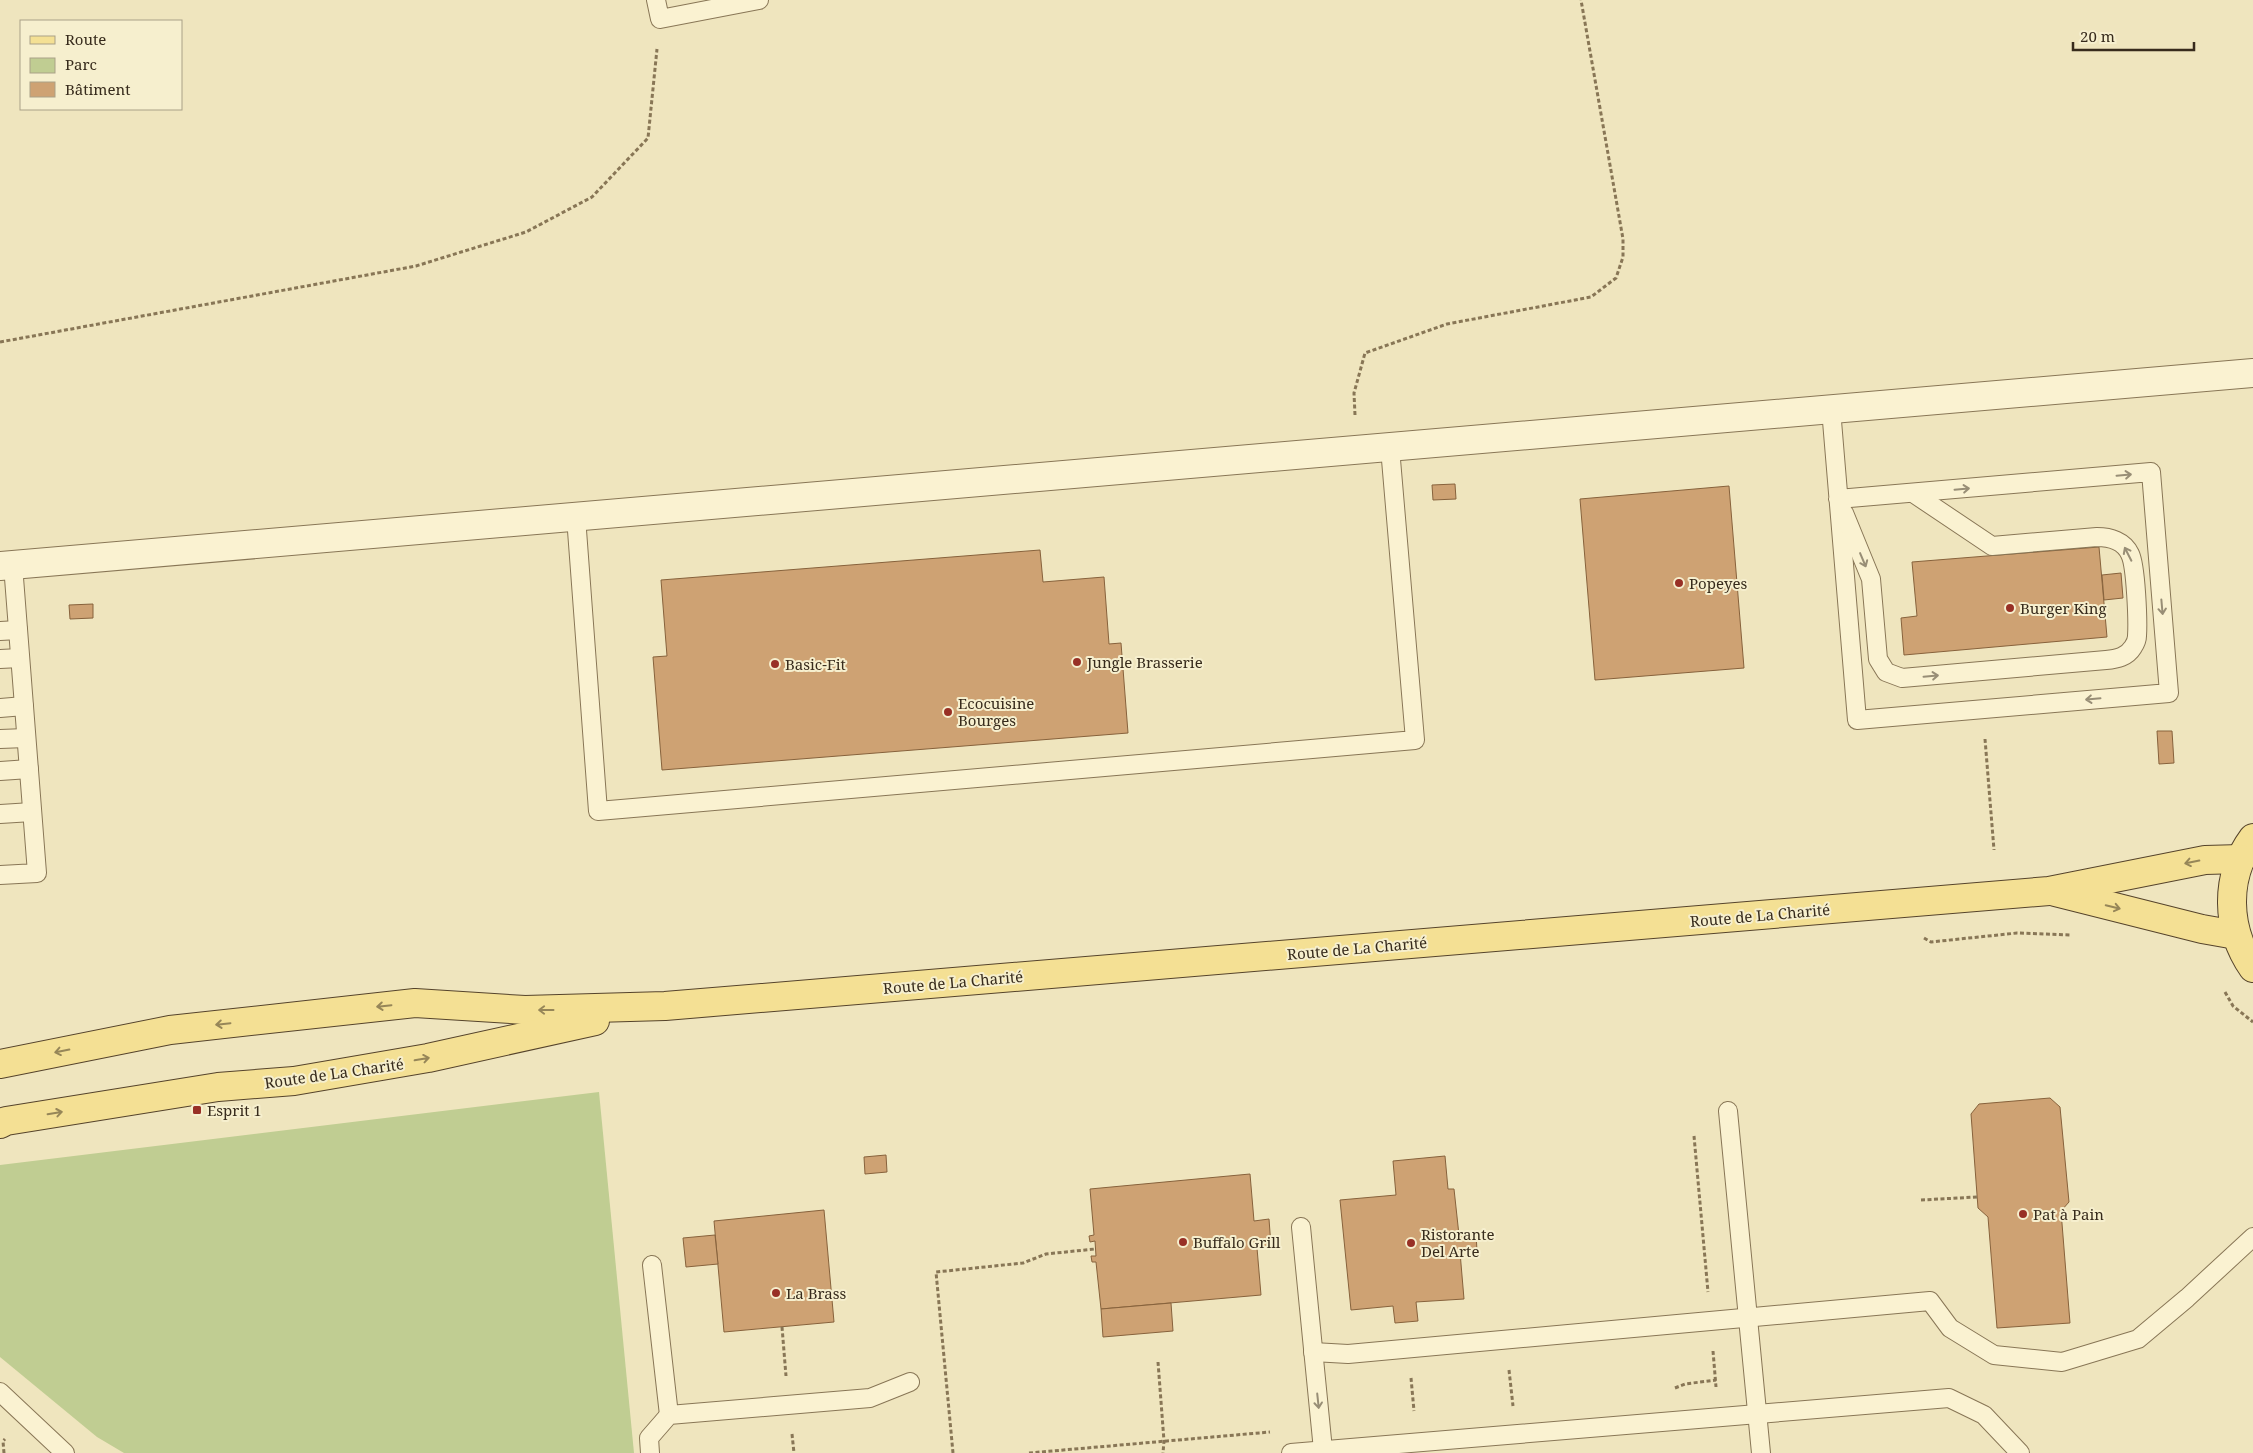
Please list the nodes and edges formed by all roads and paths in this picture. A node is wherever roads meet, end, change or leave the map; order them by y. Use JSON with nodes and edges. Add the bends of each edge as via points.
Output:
{"nodes":[{"id":1,"x":656,"y":0,"type":"edge"},
{"id":2,"x":759,"y":0,"type":"edge"},
{"id":3,"x":1581,"y":0,"type":"edge"},
{"id":4,"x":660,"y":19,"type":"junction"},
{"id":5,"x":0,"y":342,"type":"edge"},
{"id":6,"x":2253,"y":373,"type":"edge"},
{"id":7,"x":1354,"y":393,"type":"dead end"},
{"id":8,"x":1832,"y":409,"type":"junction"},
{"id":9,"x":1390,"y":448,"type":"junction"},
{"id":10,"x":1913,"y":493,"type":"junction"},
{"id":11,"x":1838,"y":499,"type":"junction"},
{"id":12,"x":576,"y":517,"type":"junction"},
{"id":13,"x":7,"y":566,"type":"edge"},
{"id":14,"x":18,"y":630,"type":"junction"},
{"id":15,"x":0,"y":631,"type":"edge"},
{"id":16,"x":20,"y":658,"type":"junction"},
{"id":17,"x":0,"y":659,"type":"edge"},
{"id":18,"x":24,"y":706,"type":"junction"},
{"id":19,"x":0,"y":708,"type":"edge"},
{"id":20,"x":1983,"y":709,"type":"junction"},
{"id":21,"x":26,"y":738,"type":"junction"},
{"id":22,"x":0,"y":740,"type":"edge"},
{"id":23,"x":29,"y":769,"type":"junction"},
{"id":24,"x":0,"y":771,"type":"edge"},
{"id":25,"x":32,"y":812,"type":"junction"},
{"id":26,"x":0,"y":814,"type":"edge"},
{"id":27,"x":2247,"y":848,"type":"edge"},
{"id":28,"x":1994,"y":850,"type":"dead end"},
{"id":29,"x":0,"y":875,"type":"edge"},
{"id":30,"x":2049,"y":891,"type":"junction"},
{"id":31,"x":2077,"y":935,"type":"dead end"},
{"id":32,"x":2236,"y":935,"type":"junction"},
{"id":33,"x":1923,"y":937,"type":"dead end"},
{"id":34,"x":2253,"y":968,"type":"edge"},
{"id":35,"x":2224,"y":990,"type":"dead end"},
{"id":36,"x":665,"y":1006,"type":"junction"},
{"id":37,"x":2253,"y":1022,"type":"edge"},
{"id":38,"x":0,"y":1064,"type":"edge"},
{"id":39,"x":1728,"y":1111,"type":"dead end"},
{"id":40,"x":0,"y":1124,"type":"edge"},
{"id":41,"x":1977,"y":1197,"type":"dead end"},
{"id":42,"x":1921,"y":1200,"type":"dead end"},
{"id":43,"x":1301,"y":1227,"type":"dead end"},
{"id":44,"x":2253,"y":1237,"type":"edge"},
{"id":45,"x":1095,"y":1249,"type":"dead end"},
{"id":46,"x":652,"y":1265,"type":"dead end"},
{"id":47,"x":1748,"y":1317,"type":"junction"},
{"id":48,"x":1313,"y":1352,"type":"junction"},
{"id":49,"x":1158,"y":1362,"type":"dead end"},
{"id":50,"x":910,"y":1382,"type":"dead end"},
{"id":51,"x":0,"y":1392,"type":"edge"},
{"id":52,"x":669,"y":1415,"type":"junction"},
{"id":53,"x":1757,"y":1415,"type":"junction"},
{"id":54,"x":1323,"y":1450,"type":"junction"},
{"id":55,"x":1365,"y":1450,"type":"edge"},
{"id":56,"x":65,"y":1453,"type":"edge"},
{"id":57,"x":650,"y":1453,"type":"edge"},
{"id":58,"x":953,"y":1453,"type":"edge"},
{"id":59,"x":1163,"y":1453,"type":"edge"},
{"id":60,"x":1291,"y":1453,"type":"edge"},
{"id":61,"x":1761,"y":1453,"type":"edge"},
{"id":62,"x":2020,"y":1453,"type":"edge"}],
"edges":[{"from":1,"to":4,"type":"lane"},
{"from":2,"to":4,"type":"lane"},
{"from":3,"to":7,"type":"path","via":[[1623,239],[1623,257],[1616,278],[1591,297],[1447,324],[1364,353]]},
{"from":4,"to":5,"type":"path","via":[[648,138],[592,197],[526,232],[416,266]]},
{"from":6,"to":8,"type":"street"},
{"from":8,"to":9,"type":"street"},
{"from":8,"to":11,"type":"lane"},
{"from":9,"to":12,"type":"street"},
{"from":9,"to":12,"type":"lane","via":[[1415,740],[598,811]]},
{"from":10,"to":11,"type":"lane"},
{"from":11,"to":10,"type":"lane","one_way":true,"via":[[1872,579],[1878,659],[1886,672],[1902,678],[2118,659],[2128,653],[2137,637],[2133,567],[2130,553],[2121,543],[2110,537],[2097,537],[1992,546]]},
{"from":10,"to":20,"type":"lane","one_way":true,"via":[[2152,472],[2169,693]]},
{"from":11,"to":20,"type":"lane","via":[[1856,720]]},
{"from":12,"to":13,"type":"street"},
{"from":13,"to":14,"type":"lane"},
{"from":14,"to":15,"type":"lane"},
{"from":14,"to":16,"type":"lane"},
{"from":16,"to":17,"type":"lane"},
{"from":16,"to":18,"type":"lane"},
{"from":18,"to":19,"type":"lane"},
{"from":18,"to":21,"type":"lane"},
{"from":20,"to":28,"type":"path"},
{"from":21,"to":22,"type":"lane"},
{"from":21,"to":23,"type":"lane"},
{"from":23,"to":24,"type":"lane"},
{"from":23,"to":25,"type":"lane"},
{"from":25,"to":26,"type":"lane"},
{"from":25,"to":29,"type":"lane","via":[[37,872]]},
{"from":27,"to":30,"type":"main road","name":"Route de La Charité","one_way":true,"via":[[2205,860]]},
{"from":27,"to":32,"type":"main road","via":[[2234,877],[2232,916]]},
{"from":30,"to":32,"type":"main road","name":"Route de La Charité","one_way":true},
{"from":30,"to":36,"type":"main road","name":"Route de La Charité"},
{"from":31,"to":33,"type":"path","via":[[2017,933],[1931,942]]},
{"from":32,"to":34,"type":"main road"},
{"from":35,"to":37,"type":"path","via":[[2233,1006]]},
{"from":36,"to":38,"type":"main road","name":"Route de La Charité","one_way":true,"via":[[525,1010],[414,1003],[170,1030]]},
{"from":40,"to":36,"type":"main road","name":"Route de La Charité","one_way":true,"via":[[218,1087],[294,1081],[419,1060]]},
{"from":39,"to":47,"type":"lane"},
{"from":41,"to":42,"type":"path"},
{"from":43,"to":48,"type":"lane"},
{"from":44,"to":47,"type":"lane","via":[[2138,1339],[2062,1362],[1994,1355],[1950,1328],[1930,1301]]},
{"from":45,"to":58,"type":"path","via":[[1046,1254],[1022,1263],[936,1272]]},
{"from":46,"to":52,"type":"lane"},
{"from":47,"to":48,"type":"lane","via":[[1348,1354]]},
{"from":47,"to":53,"type":"lane"},
{"from":48,"to":54,"type":"lane","one_way":true},
{"from":49,"to":59,"type":"path"},
{"from":50,"to":52,"type":"lane","via":[[870,1398]]},
{"from":51,"to":56,"type":"lane"},
{"from":52,"to":57,"type":"lane","via":[[648,1438]]},
{"from":53,"to":55,"type":"lane"},
{"from":53,"to":61,"type":"lane"},
{"from":53,"to":62,"type":"lane","via":[[1949,1398],[1984,1414]]},
{"from":54,"to":55,"type":"lane"},
{"from":54,"to":60,"type":"lane"}]}
